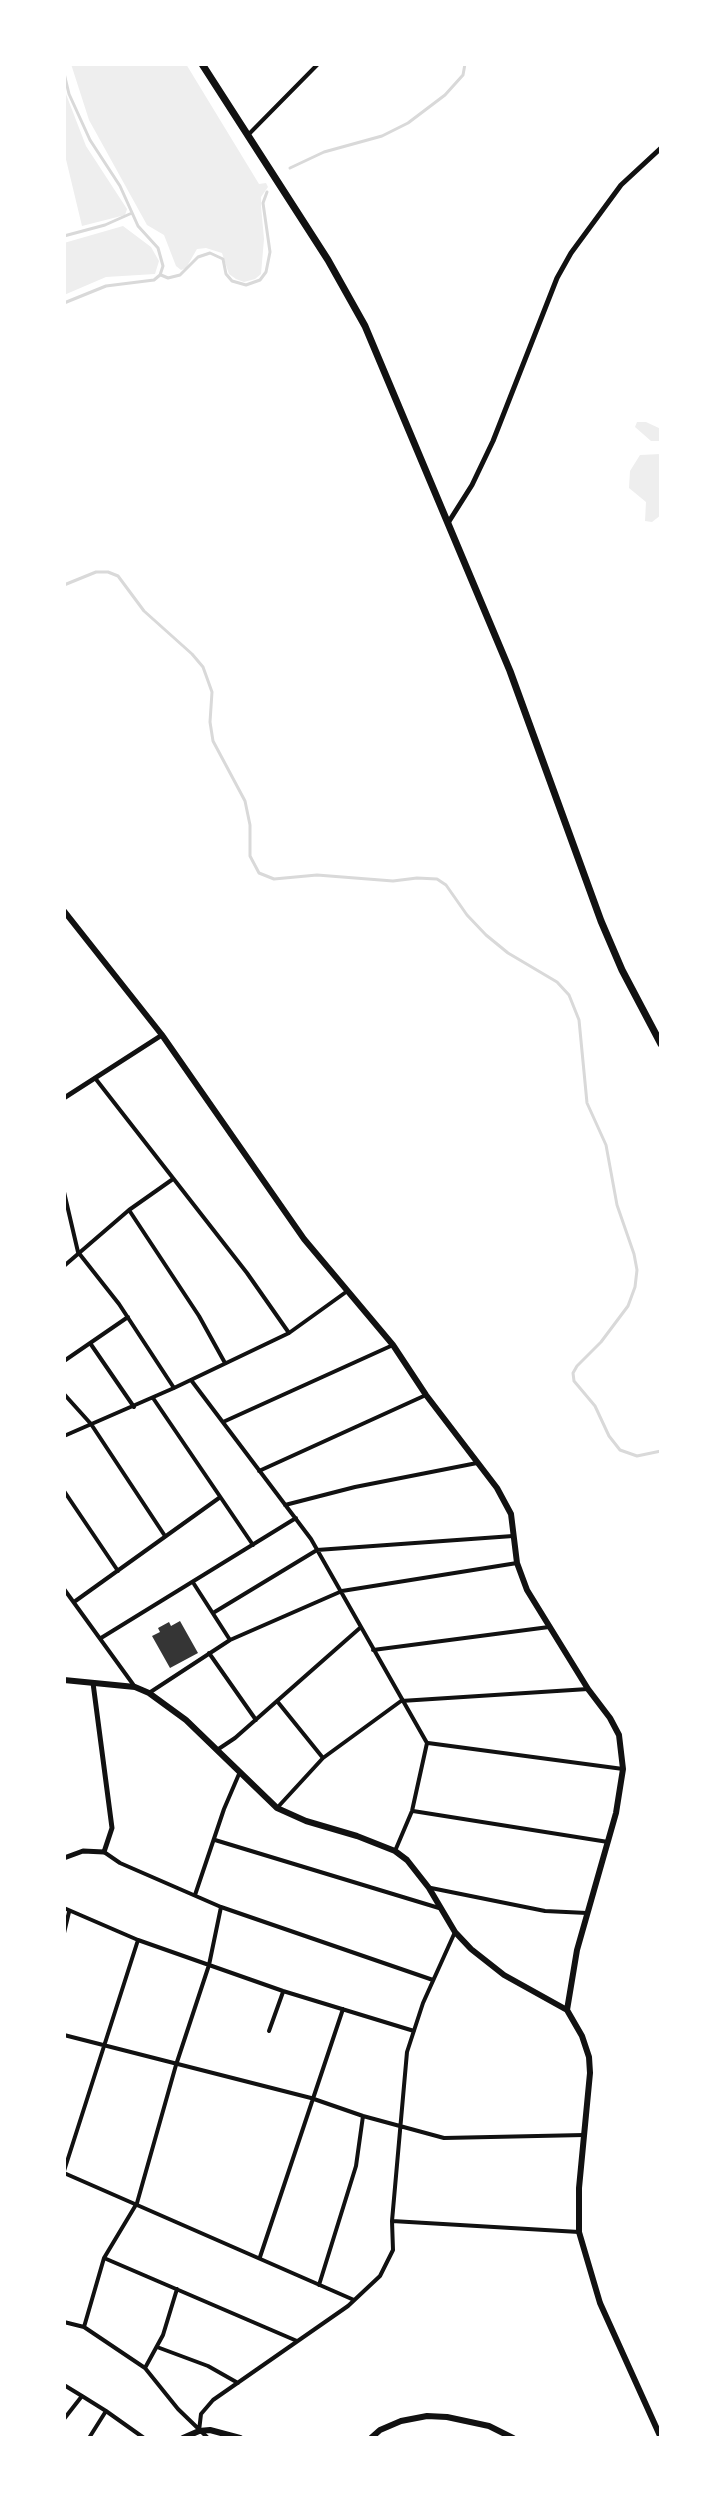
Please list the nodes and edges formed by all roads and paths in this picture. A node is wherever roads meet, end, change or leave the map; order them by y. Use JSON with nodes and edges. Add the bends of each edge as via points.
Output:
{"nodes":[{"id":1,"x":202,"y":64,"type":"edge"},
{"id":2,"x":318,"y":64,"type":"edge"},
{"id":3,"x":248,"y":135,"type":"junction"},
{"id":4,"x":661,"y":148,"type":"edge"},
{"id":5,"x":448,"y":523,"type":"junction"},
{"id":6,"x":64,"y":911,"type":"edge"},
{"id":7,"x":162,"y":1035,"type":"junction"},
{"id":8,"x":661,"y":1044,"type":"edge"},
{"id":9,"x":95,"y":1078,"type":"junction"},
{"id":10,"x":64,"y":1098,"type":"edge"},
{"id":11,"x":174,"y":1179,"type":"junction"},
{"id":12,"x":64,"y":1192,"type":"edge"},
{"id":13,"x":129,"y":1210,"type":"junction"},
{"id":14,"x":78,"y":1252,"type":"junction"},
{"id":15,"x":64,"y":1266,"type":"edge"},
{"id":16,"x":346,"y":1292,"type":"junction"},
{"id":17,"x":128,"y":1317,"type":"junction"},
{"id":18,"x":289,"y":1333,"type":"junction"},
{"id":19,"x":90,"y":1343,"type":"junction"},
{"id":20,"x":393,"y":1345,"type":"junction"},
{"id":21,"x":64,"y":1361,"type":"edge"},
{"id":22,"x":225,"y":1363,"type":"junction"},
{"id":23,"x":191,"y":1380,"type":"junction"},
{"id":24,"x":174,"y":1388,"type":"junction"},
{"id":25,"x":64,"y":1394,"type":"edge"},
{"id":26,"x":426,"y":1395,"type":"junction"},
{"id":27,"x":153,"y":1398,"type":"junction"},
{"id":28,"x":134,"y":1407,"type":"junction"},
{"id":29,"x":223,"y":1422,"type":"junction"},
{"id":30,"x":91,"y":1424,"type":"junction"},
{"id":31,"x":64,"y":1436,"type":"edge"},
{"id":32,"x":477,"y":1463,"type":"junction"},
{"id":33,"x":259,"y":1471,"type":"junction"},
{"id":34,"x":64,"y":1491,"type":"edge"},
{"id":35,"x":219,"y":1498,"type":"junction"},
{"id":36,"x":285,"y":1505,"type":"junction"},
{"id":37,"x":296,"y":1518,"type":"junction"},
{"id":38,"x":165,"y":1536,"type":"junction"},
{"id":39,"x":513,"y":1536,"type":"junction"},
{"id":40,"x":253,"y":1545,"type":"junction"},
{"id":41,"x":317,"y":1550,"type":"junction"},
{"id":42,"x":517,"y":1563,"type":"junction"},
{"id":43,"x":118,"y":1571,"type":"junction"},
{"id":44,"x":194,"y":1584,"type":"junction"},
{"id":45,"x":64,"y":1589,"type":"edge"},
{"id":46,"x":342,"y":1591,"type":"junction"},
{"id":47,"x":74,"y":1602,"type":"junction"},
{"id":48,"x":213,"y":1613,"type":"junction"},
{"id":49,"x":361,"y":1627,"type":"junction"},
{"id":50,"x":549,"y":1627,"type":"junction"},
{"id":51,"x":101,"y":1638,"type":"junction"},
{"id":52,"x":230,"y":1640,"type":"junction"},
{"id":53,"x":373,"y":1650,"type":"junction"},
{"id":54,"x":209,"y":1653,"type":"junction"},
{"id":55,"x":64,"y":1680,"type":"edge"},
{"id":56,"x":93,"y":1683,"type":"junction"},
{"id":57,"x":135,"y":1687,"type":"junction"},
{"id":58,"x":588,"y":1689,"type":"junction"},
{"id":59,"x":149,"y":1693,"type":"junction"},
{"id":60,"x":277,"y":1701,"type":"junction"},
{"id":61,"x":401,"y":1701,"type":"junction"},
{"id":62,"x":256,"y":1720,"type":"junction"},
{"id":63,"x":427,"y":1743,"type":"junction"},
{"id":64,"x":216,"y":1750,"type":"junction"},
{"id":65,"x":323,"y":1758,"type":"junction"},
{"id":66,"x":623,"y":1769,"type":"junction"},
{"id":67,"x":239,"y":1774,"type":"junction"},
{"id":68,"x":277,"y":1808,"type":"junction"},
{"id":69,"x":412,"y":1811,"type":"junction"},
{"id":70,"x":215,"y":1840,"type":"junction"},
{"id":71,"x":608,"y":1842,"type":"junction"},
{"id":72,"x":395,"y":1851,"type":"junction"},
{"id":73,"x":104,"y":1852,"type":"junction"},
{"id":74,"x":64,"y":1858,"type":"edge"},
{"id":75,"x":429,"y":1888,"type":"junction"},
{"id":76,"x":195,"y":1895,"type":"junction"},
{"id":77,"x":221,"y":1907,"type":"junction"},
{"id":78,"x":64,"y":1908,"type":"edge"},
{"id":79,"x":441,"y":1908,"type":"junction"},
{"id":80,"x":69,"y":1912,"type":"junction"},
{"id":81,"x":587,"y":1913,"type":"junction"},
{"id":82,"x":455,"y":1932,"type":"junction"},
{"id":83,"x":64,"y":1933,"type":"edge"},
{"id":84,"x":138,"y":1940,"type":"junction"},
{"id":85,"x":209,"y":1965,"type":"junction"},
{"id":86,"x":433,"y":1980,"type":"junction"},
{"id":87,"x":283,"y":1991,"type":"junction"},
{"id":88,"x":343,"y":2009,"type":"junction"},
{"id":89,"x":567,"y":2010,"type":"junction"},
{"id":90,"x":269,"y":2031,"type":"dead end"},
{"id":91,"x":414,"y":2031,"type":"junction"},
{"id":92,"x":64,"y":2035,"type":"edge"},
{"id":93,"x":105,"y":2046,"type":"junction"},
{"id":94,"x":176,"y":2065,"type":"junction"},
{"id":95,"x":311,"y":2098,"type":"junction"},
{"id":96,"x":363,"y":2116,"type":"junction"},
{"id":97,"x":400,"y":2126,"type":"junction"},
{"id":98,"x":584,"y":2135,"type":"junction"},
{"id":99,"x":64,"y":2172,"type":"edge"},
{"id":100,"x":137,"y":2203,"type":"junction"},
{"id":101,"x":392,"y":2221,"type":"junction"},
{"id":102,"x":579,"y":2232,"type":"junction"},
{"id":103,"x":104,"y":2258,"type":"junction"},
{"id":104,"x":259,"y":2258,"type":"junction"},
{"id":105,"x":319,"y":2285,"type":"junction"},
{"id":106,"x":177,"y":2289,"type":"junction"},
{"id":107,"x":354,"y":2300,"type":"junction"},
{"id":108,"x":64,"y":2322,"type":"edge"},
{"id":109,"x":84,"y":2327,"type":"junction"},
{"id":110,"x":298,"y":2341,"type":"junction"},
{"id":111,"x":157,"y":2347,"type":"junction"},
{"id":112,"x":145,"y":2368,"type":"junction"},
{"id":113,"x":238,"y":2383,"type":"junction"},
{"id":114,"x":64,"y":2385,"type":"edge"},
{"id":115,"x":82,"y":2396,"type":"junction"},
{"id":116,"x":106,"y":2411,"type":"junction"},
{"id":117,"x":64,"y":2419,"type":"edge"},
{"id":118,"x":199,"y":2431,"type":"junction"},
{"id":119,"x":89,"y":2438,"type":"edge"},
{"id":120,"x":144,"y":2438,"type":"edge"},
{"id":121,"x":183,"y":2438,"type":"edge"},
{"id":122,"x":208,"y":2438,"type":"edge"},
{"id":123,"x":240,"y":2438,"type":"edge"},
{"id":124,"x":373,"y":2438,"type":"edge"},
{"id":125,"x":513,"y":2438,"type":"edge"},
{"id":126,"x":661,"y":2438,"type":"edge"}],
"edges":[{"from":1,"to":3,"type":"main road"},
{"from":2,"to":3,"type":"street"},
{"from":3,"to":5,"type":"main road","via":[[350,295]]},
{"from":4,"to":5,"type":"street","via":[[621,185],[571,253],[493,441]]},
{"from":5,"to":8,"type":"main road","via":[[510,671],[601,921]]},
{"from":6,"to":7,"type":"main road"},
{"from":7,"to":9,"type":"street"},
{"from":7,"to":16,"type":"main road","via":[[264,1185]]},
{"from":9,"to":10,"type":"street"},
{"from":9,"to":11,"type":"street"},
{"from":11,"to":13,"type":"street"},
{"from":11,"to":18,"type":"street"},
{"from":12,"to":14,"type":"street"},
{"from":13,"to":14,"type":"street"},
{"from":13,"to":22,"type":"street"},
{"from":14,"to":15,"type":"street"},
{"from":14,"to":17,"type":"street"},
{"from":16,"to":18,"type":"street"},
{"from":16,"to":20,"type":"main road"},
{"from":17,"to":19,"type":"street"},
{"from":17,"to":24,"type":"street"},
{"from":18,"to":22,"type":"street"},
{"from":19,"to":21,"type":"street"},
{"from":19,"to":28,"type":"street"},
{"from":20,"to":26,"type":"main road"},
{"from":20,"to":29,"type":"street"},
{"from":22,"to":23,"type":"street"},
{"from":23,"to":24,"type":"street"},
{"from":23,"to":29,"type":"street"},
{"from":24,"to":27,"type":"street"},
{"from":25,"to":30,"type":"street"},
{"from":26,"to":32,"type":"main road"},
{"from":26,"to":33,"type":"street"},
{"from":27,"to":28,"type":"street"},
{"from":27,"to":35,"type":"street"},
{"from":28,"to":30,"type":"street"},
{"from":29,"to":33,"type":"street"},
{"from":30,"to":31,"type":"street"},
{"from":30,"to":38,"type":"street"},
{"from":32,"to":36,"type":"street"},
{"from":32,"to":39,"type":"main road","via":[[511,1514]]},
{"from":33,"to":36,"type":"street"},
{"from":34,"to":43,"type":"street"},
{"from":35,"to":38,"type":"street"},
{"from":35,"to":40,"type":"street"},
{"from":36,"to":37,"type":"street"},
{"from":37,"to":40,"type":"street"},
{"from":37,"to":41,"type":"street"},
{"from":38,"to":43,"type":"street"},
{"from":39,"to":41,"type":"street"},
{"from":39,"to":42,"type":"main road"},
{"from":40,"to":44,"type":"street"},
{"from":41,"to":46,"type":"street"},
{"from":41,"to":48,"type":"street"},
{"from":42,"to":46,"type":"street"},
{"from":42,"to":50,"type":"main road"},
{"from":43,"to":47,"type":"street"},
{"from":44,"to":48,"type":"street"},
{"from":44,"to":51,"type":"street"},
{"from":45,"to":47,"type":"street"},
{"from":46,"to":49,"type":"street"},
{"from":46,"to":52,"type":"street"},
{"from":47,"to":51,"type":"street"},
{"from":48,"to":52,"type":"street"},
{"from":49,"to":53,"type":"street"},
{"from":49,"to":60,"type":"street"},
{"from":50,"to":53,"type":"street"},
{"from":50,"to":58,"type":"main road"},
{"from":51,"to":57,"type":"street"},
{"from":52,"to":54,"type":"street"},
{"from":53,"to":61,"type":"street"},
{"from":54,"to":59,"type":"street"},
{"from":54,"to":62,"type":"street"},
{"from":55,"to":56,"type":"main road"},
{"from":56,"to":57,"type":"main road"},
{"from":56,"to":73,"type":"street","via":[[112,1828]]},
{"from":57,"to":59,"type":"main road"},
{"from":58,"to":61,"type":"street"},
{"from":58,"to":66,"type":"main road","via":[[619,1735]]},
{"from":59,"to":64,"type":"main road"},
{"from":60,"to":62,"type":"street"},
{"from":60,"to":65,"type":"street"},
{"from":61,"to":63,"type":"street"},
{"from":61,"to":65,"type":"street"},
{"from":62,"to":64,"type":"street"},
{"from":63,"to":66,"type":"street"},
{"from":63,"to":69,"type":"street"},
{"from":64,"to":67,"type":"main road"},
{"from":65,"to":68,"type":"street"},
{"from":66,"to":71,"type":"main road"},
{"from":67,"to":68,"type":"main road"},
{"from":67,"to":70,"type":"street"},
{"from":68,"to":72,"type":"main road"},
{"from":69,"to":71,"type":"street"},
{"from":69,"to":72,"type":"street"},
{"from":70,"to":76,"type":"street"},
{"from":70,"to":79,"type":"street"},
{"from":71,"to":81,"type":"main road"},
{"from":72,"to":75,"type":"main road"},
{"from":73,"to":74,"type":"street","via":[[83,1851]]},
{"from":73,"to":76,"type":"street"},
{"from":75,"to":79,"type":"main road"},
{"from":75,"to":81,"type":"street","via":[[545,1911]]},
{"from":76,"to":77,"type":"street"},
{"from":77,"to":85,"type":"street"},
{"from":77,"to":86,"type":"street"},
{"from":78,"to":80,"type":"street"},
{"from":79,"to":82,"type":"main road"},
{"from":80,"to":83,"type":"street"},
{"from":80,"to":84,"type":"street"},
{"from":81,"to":89,"type":"main road"},
{"from":82,"to":86,"type":"street"},
{"from":82,"to":89,"type":"main road","via":[[486,1962]]},
{"from":84,"to":85,"type":"street"},
{"from":84,"to":93,"type":"street"},
{"from":85,"to":87,"type":"street"},
{"from":85,"to":94,"type":"street"},
{"from":86,"to":91,"type":"street"},
{"from":87,"to":88,"type":"street"},
{"from":87,"to":90,"type":"street"},
{"from":88,"to":91,"type":"street"},
{"from":88,"to":95,"type":"street"},
{"from":89,"to":98,"type":"main road","via":[[589,2057]]},
{"from":91,"to":97,"type":"street"},
{"from":92,"to":93,"type":"street"},
{"from":93,"to":94,"type":"street"},
{"from":93,"to":99,"type":"street"},
{"from":94,"to":95,"type":"street"},
{"from":94,"to":100,"type":"street"},
{"from":95,"to":96,"type":"street"},
{"from":95,"to":104,"type":"street"},
{"from":96,"to":97,"type":"street"},
{"from":96,"to":105,"type":"street","via":[[356,2166]]},
{"from":97,"to":98,"type":"street","via":[[444,2138]]},
{"from":97,"to":101,"type":"street"},
{"from":98,"to":102,"type":"main road"},
{"from":99,"to":100,"type":"street"},
{"from":100,"to":103,"type":"street"},
{"from":100,"to":104,"type":"street"},
{"from":101,"to":102,"type":"street"},
{"from":101,"to":107,"type":"street","via":[[393,2250],[380,2276]]},
{"from":102,"to":126,"type":"main road","via":[[600,2303]]},
{"from":103,"to":106,"type":"street"},
{"from":103,"to":109,"type":"street"},
{"from":104,"to":105,"type":"street"},
{"from":105,"to":107,"type":"street"},
{"from":106,"to":110,"type":"street"},
{"from":106,"to":111,"type":"street"},
{"from":107,"to":110,"type":"street"},
{"from":108,"to":109,"type":"street"},
{"from":109,"to":112,"type":"street"},
{"from":110,"to":113,"type":"street"},
{"from":111,"to":112,"type":"street"},
{"from":111,"to":113,"type":"street"},
{"from":112,"to":118,"type":"street"},
{"from":113,"to":118,"type":"street","via":[[201,2414]]},
{"from":114,"to":115,"type":"street"},
{"from":115,"to":116,"type":"street"},
{"from":115,"to":117,"type":"street"},
{"from":116,"to":119,"type":"street"},
{"from":116,"to":120,"type":"street"},
{"from":118,"to":121,"type":"main road"},
{"from":118,"to":122,"type":"street"},
{"from":118,"to":123,"type":"main road"},
{"from":124,"to":125,"type":"main road","via":[[412,2417],[447,2417],[489,2426]]}]}
